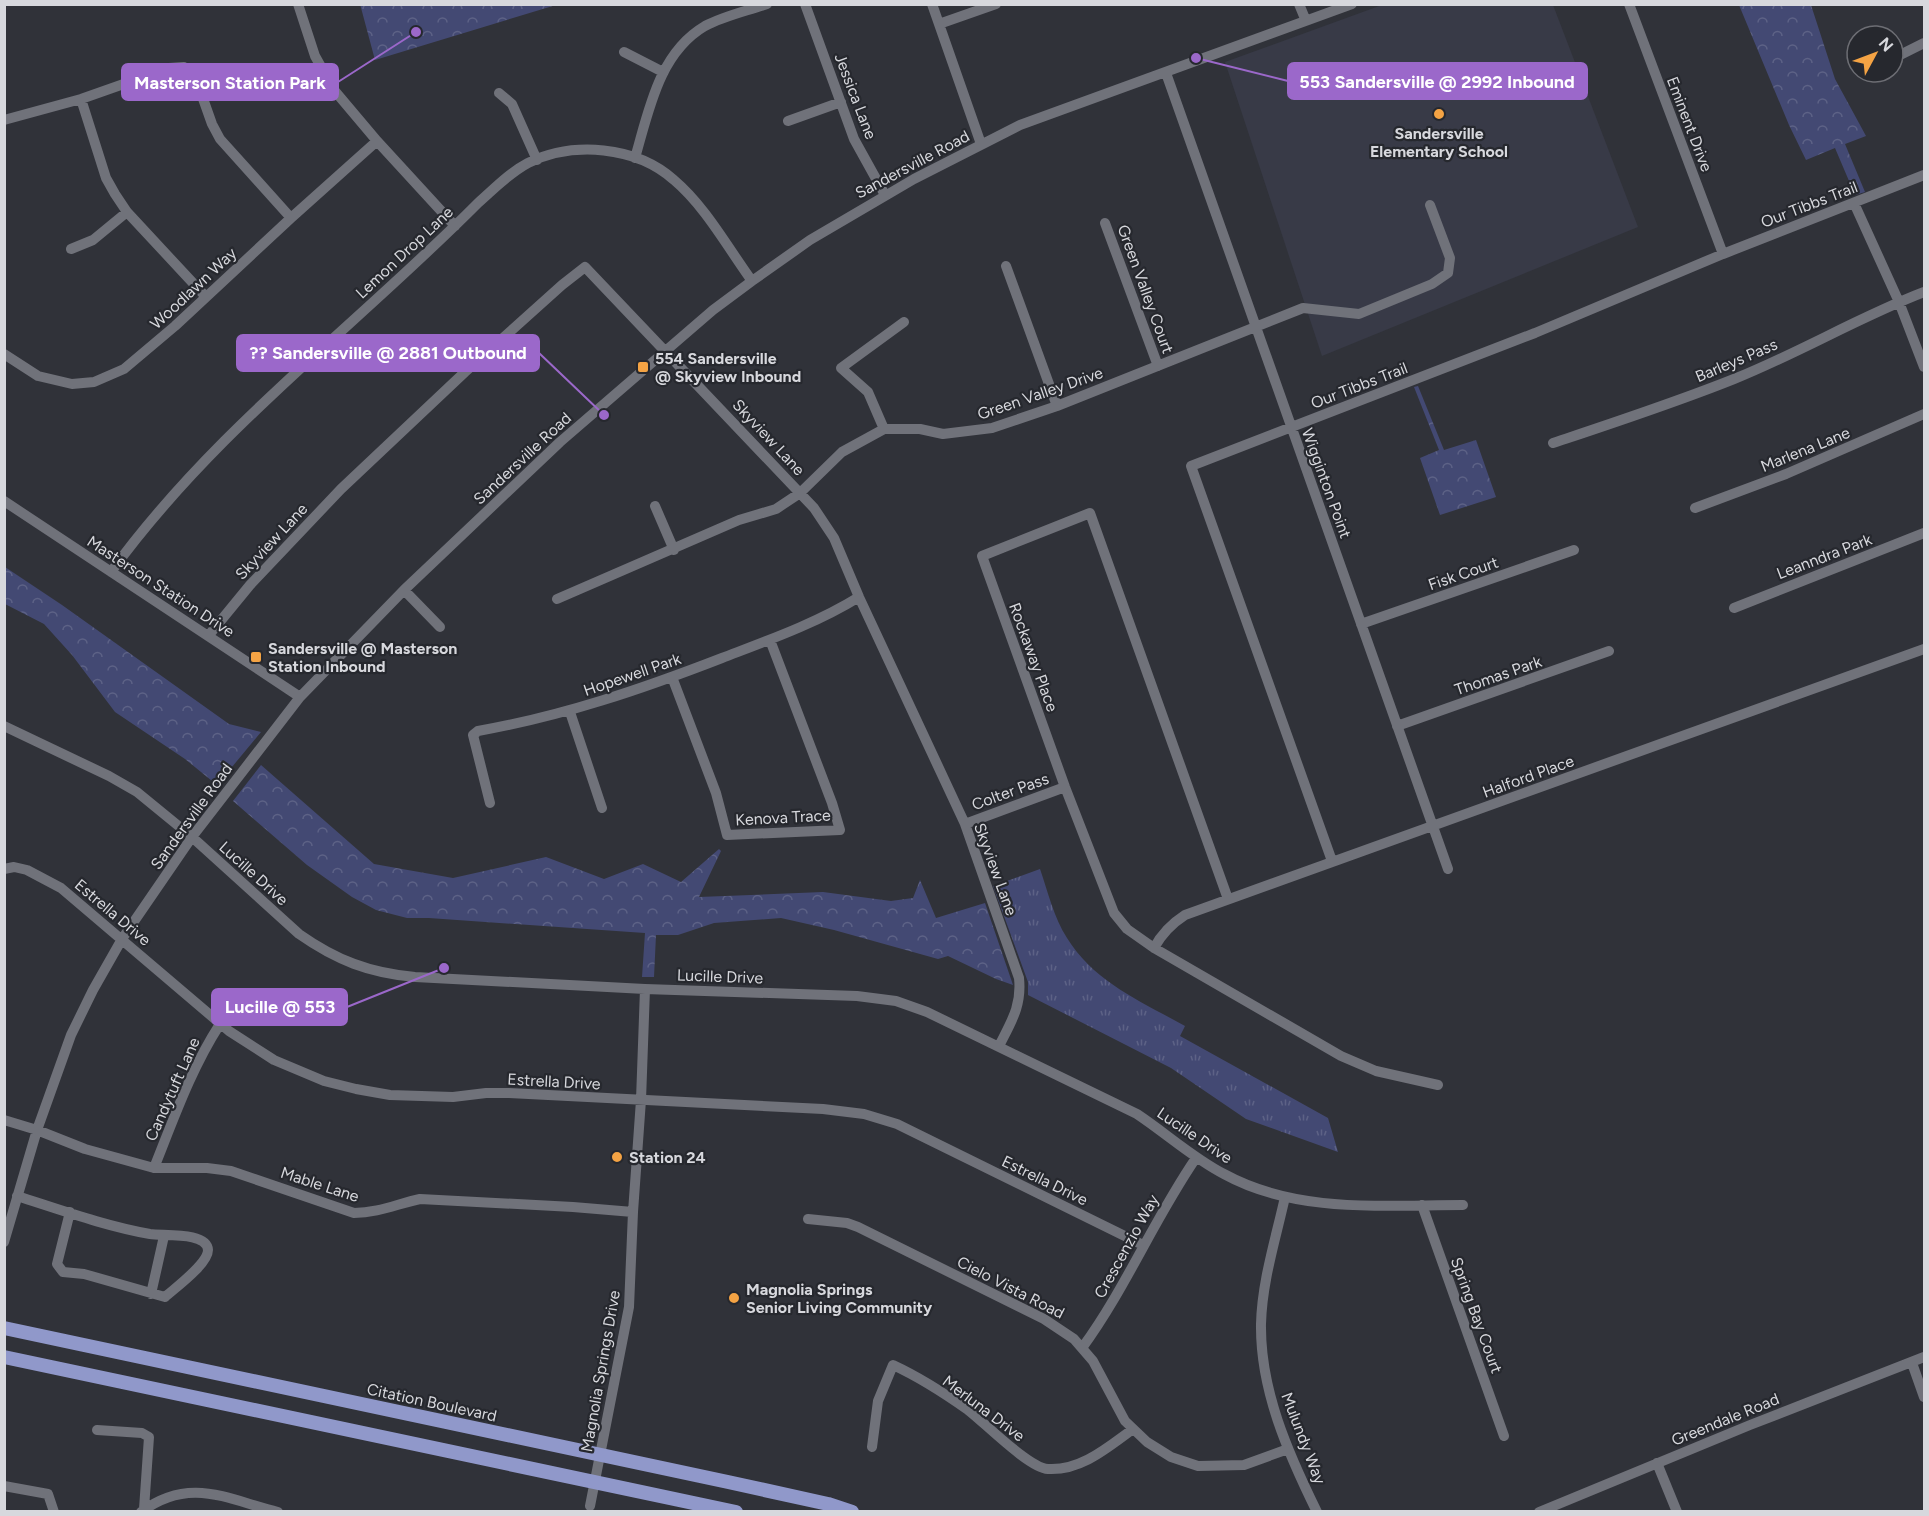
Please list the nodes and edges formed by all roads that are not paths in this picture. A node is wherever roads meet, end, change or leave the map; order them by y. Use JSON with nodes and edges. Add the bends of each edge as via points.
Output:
{"nodes":[{"id":1,"x":298,"y":4,"type":"edge"},
{"id":2,"x":767,"y":4,"type":"edge"},
{"id":3,"x":806,"y":4,"type":"edge"},
{"id":4,"x":932,"y":4,"type":"edge"},
{"id":5,"x":996,"y":4,"type":"edge"},
{"id":6,"x":1299,"y":4,"type":"edge"},
{"id":7,"x":1352,"y":4,"type":"edge"},
{"id":8,"x":1629,"y":4,"type":"edge"},
{"id":9,"x":1306,"y":21,"type":"junction"},
{"id":10,"x":939,"y":24,"type":"junction"},
{"id":11,"x":1924,"y":43,"type":"edge"},
{"id":12,"x":624,"y":52,"type":"dead end"},
{"id":13,"x":1905,"y":52,"type":"edge"},
{"id":14,"x":663,"y":72,"type":"junction"},
{"id":15,"x":1166,"y":73,"type":"junction"},
{"id":16,"x":499,"y":93,"type":"dead end"},
{"id":17,"x":81,"y":99,"type":"junction"},
{"id":18,"x":841,"y":102,"type":"junction"},
{"id":19,"x":4,"y":120,"type":"edge"},
{"id":20,"x":788,"y":121,"type":"dead end"},
{"id":21,"x":377,"y":141,"type":"junction"},
{"id":22,"x":981,"y":144,"type":"junction"},
{"id":23,"x":635,"y":158,"type":"junction"},
{"id":24,"x":537,"y":160,"type":"junction"},
{"id":25,"x":1924,"y":175,"type":"edge"},
{"id":26,"x":885,"y":195,"type":"junction"},
{"id":27,"x":1854,"y":203,"type":"junction"},
{"id":28,"x":1430,"y":205,"type":"dead end"},
{"id":29,"x":127,"y":212,"type":"junction"},
{"id":30,"x":291,"y":218,"type":"junction"},
{"id":31,"x":1105,"y":223,"type":"dead end"},
{"id":32,"x":455,"y":226,"type":"junction"},
{"id":33,"x":71,"y":249,"type":"dead end"},
{"id":34,"x":1723,"y":254,"type":"junction"},
{"id":35,"x":1006,"y":266,"type":"dead end"},
{"id":36,"x":752,"y":281,"type":"junction"},
{"id":37,"x":1924,"y":292,"type":"edge"},
{"id":38,"x":206,"y":297,"type":"junction"},
{"id":39,"x":1899,"y":302,"type":"junction"},
{"id":40,"x":904,"y":322,"type":"dead end"},
{"id":41,"x":1256,"y":327,"type":"junction"},
{"id":42,"x":666,"y":351,"type":"junction"},
{"id":43,"x":4,"y":354,"type":"edge"},
{"id":44,"x":1158,"y":366,"type":"junction"},
{"id":45,"x":1924,"y":367,"type":"edge"},
{"id":46,"x":1057,"y":406,"type":"junction"},
{"id":47,"x":1924,"y":414,"type":"edge"},
{"id":48,"x":1291,"y":426,"type":"junction"},
{"id":49,"x":884,"y":429,"type":"junction"},
{"id":50,"x":1553,"y":443,"type":"dead end"},
{"id":51,"x":800,"y":493,"type":"junction"},
{"id":52,"x":4,"y":501,"type":"edge"},
{"id":53,"x":655,"y":506,"type":"dead end"},
{"id":54,"x":1695,"y":508,"type":"dead end"},
{"id":55,"x":1924,"y":533,"type":"edge"},
{"id":56,"x":674,"y":550,"type":"junction"},
{"id":57,"x":1574,"y":550,"type":"dead end"},
{"id":58,"x":111,"y":572,"type":"junction"},
{"id":59,"x":404,"y":590,"type":"junction"},
{"id":60,"x":859,"y":597,"type":"junction"},
{"id":61,"x":557,"y":599,"type":"dead end"},
{"id":62,"x":1734,"y":608,"type":"dead end"},
{"id":63,"x":1361,"y":624,"type":"junction"},
{"id":64,"x":440,"y":627,"type":"dead end"},
{"id":65,"x":209,"y":635,"type":"junction"},
{"id":66,"x":770,"y":640,"type":"junction"},
{"id":67,"x":1924,"y":649,"type":"edge"},
{"id":68,"x":1609,"y":651,"type":"dead end"},
{"id":69,"x":672,"y":677,"type":"junction"},
{"id":70,"x":300,"y":697,"type":"junction"},
{"id":71,"x":570,"y":712,"type":"junction"},
{"id":72,"x":4,"y":726,"type":"edge"},
{"id":73,"x":1397,"y":726,"type":"junction"},
{"id":74,"x":1065,"y":787,"type":"junction"},
{"id":75,"x":490,"y":803,"type":"dead end"},
{"id":76,"x":602,"y":808,"type":"dead end"},
{"id":77,"x":965,"y":824,"type":"junction"},
{"id":78,"x":1433,"y":826,"type":"junction"},
{"id":79,"x":192,"y":837,"type":"junction"},
{"id":80,"x":1332,"y":861,"type":"junction"},
{"id":81,"x":4,"y":868,"type":"edge"},
{"id":82,"x":1448,"y":869,"type":"dead end"},
{"id":83,"x":1228,"y":899,"type":"junction"},
{"id":84,"x":122,"y":939,"type":"junction"},
{"id":85,"x":1154,"y":948,"type":"junction"},
{"id":86,"x":645,"y":989,"type":"junction"},
{"id":87,"x":220,"y":1024,"type":"junction"},
{"id":88,"x":999,"y":1046,"type":"junction"},
{"id":89,"x":1438,"y":1085,"type":"dead end"},
{"id":90,"x":641,"y":1100,"type":"junction"},
{"id":91,"x":4,"y":1120,"type":"edge"},
{"id":92,"x":37,"y":1130,"type":"junction"},
{"id":93,"x":1196,"y":1158,"type":"junction"},
{"id":94,"x":154,"y":1168,"type":"junction"},
{"id":95,"x":17,"y":1196,"type":"junction"},
{"id":96,"x":1285,"y":1197,"type":"junction"},
{"id":97,"x":1422,"y":1205,"type":"junction"},
{"id":98,"x":1463,"y":1205,"type":"dead end"},
{"id":99,"x":70,"y":1212,"type":"junction"},
{"id":100,"x":633,"y":1212,"type":"junction"},
{"id":101,"x":808,"y":1219,"type":"dead end"},
{"id":102,"x":164,"y":1236,"type":"junction"},
{"id":103,"x":4,"y":1242,"type":"edge"},
{"id":104,"x":1143,"y":1245,"type":"junction"},
{"id":105,"x":151,"y":1294,"type":"junction"},
{"id":106,"x":4,"y":1328,"type":"edge"},
{"id":107,"x":1082,"y":1348,"type":"junction"},
{"id":108,"x":1924,"y":1357,"type":"edge"},
{"id":109,"x":4,"y":1358,"type":"edge"},
{"id":110,"x":1912,"y":1363,"type":"junction"},
{"id":111,"x":1924,"y":1397,"type":"edge"},
{"id":112,"x":1133,"y":1429,"type":"junction"},
{"id":113,"x":97,"y":1430,"type":"dead end"},
{"id":114,"x":1504,"y":1436,"type":"dead end"},
{"id":115,"x":872,"y":1447,"type":"dead end"},
{"id":116,"x":1288,"y":1449,"type":"junction"},
{"id":117,"x":600,"y":1455,"type":"junction"},
{"id":118,"x":1657,"y":1463,"type":"junction"},
{"id":119,"x":596,"y":1481,"type":"junction"},
{"id":120,"x":4,"y":1486,"type":"edge"},
{"id":121,"x":590,"y":1506,"type":"dead end"},
{"id":122,"x":142,"y":1510,"type":"edge"},
{"id":123,"x":54,"y":1512,"type":"edge"},
{"id":124,"x":278,"y":1512,"type":"edge"},
{"id":125,"x":736,"y":1512,"type":"edge"},
{"id":126,"x":852,"y":1512,"type":"edge"},
{"id":127,"x":1317,"y":1512,"type":"edge"},
{"id":128,"x":1539,"y":1512,"type":"edge"},
{"id":129,"x":1677,"y":1512,"type":"edge"}],
"edges":[{"from":1,"to":21,"type":"street","via":[[325,75]]},
{"from":2,"to":14,"type":"street","via":[[705,27],[681,46]]},
{"from":3,"to":18,"type":"street","name":"Jessica Lane"},
{"from":4,"to":10,"type":"street"},
{"from":5,"to":10,"type":"street"},
{"from":6,"to":9,"type":"street"},
{"from":7,"to":9,"type":"street","name":"Sandersville Road"},
{"from":8,"to":34,"type":"street","name":"Eminent Drive"},
{"from":9,"to":15,"type":"street","name":"Sandersville Road"},
{"from":10,"to":22,"type":"street"},
{"from":11,"to":13,"type":"street"},
{"from":12,"to":14,"type":"street"},
{"from":14,"to":23,"type":"street"},
{"from":15,"to":22,"type":"street","name":"Sandersville Road"},
{"from":15,"to":41,"type":"street","name":"Wigginton Point"},
{"from":16,"to":24,"type":"street","via":[[512,104]]},
{"from":17,"to":19,"type":"street"},
{"from":17,"to":29,"type":"street","via":[[106,178]]},
{"from":17,"to":30,"type":"street","via":[[177,66],[189,69],[220,139]]},
{"from":18,"to":20,"type":"street"},
{"from":18,"to":26,"type":"street","name":"Jessica Lane","via":[[854,139]]},
{"from":21,"to":30,"type":"street","name":"Woodlawn Way"},
{"from":21,"to":32,"type":"street"},
{"from":22,"to":26,"type":"street","name":"Sandersville Road"},
{"from":23,"to":24,"type":"street","name":"Lemon Drop Lane","via":[[590,150]]},
{"from":23,"to":36,"type":"street","name":"Lemon Drop Lane","via":[[661,170],[683,188]]},
{"from":24,"to":32,"type":"street","name":"Lemon Drop Lane","via":[[514,172]]},
{"from":25,"to":27,"type":"street","name":"Our Tibbs Trail"},
{"from":26,"to":36,"type":"street","name":"Sandersville Road"},
{"from":27,"to":34,"type":"street","name":"Our Tibbs Trail"},
{"from":27,"to":39,"type":"street"},
{"from":28,"to":41,"type":"street","name":"Green Valley Drive","via":[[1450,258],[1448,273],[1432,284],[1359,314],[1303,308]]},
{"from":29,"to":33,"type":"street","via":[[93,240]]},
{"from":29,"to":38,"type":"street"},
{"from":30,"to":38,"type":"street","name":"Woodlawn Way"},
{"from":31,"to":44,"type":"street","name":"Green Valley Court"},
{"from":32,"to":58,"type":"street","name":"Lemon Drop Lane","via":[[247,417],[165,504]]},
{"from":34,"to":48,"type":"street","name":"Our Tibbs Trail","via":[[1535,333]]},
{"from":35,"to":46,"type":"street"},
{"from":36,"to":42,"type":"street","name":"Sandersville Road"},
{"from":37,"to":39,"type":"street","name":"Barleys Pass"},
{"from":38,"to":43,"type":"street","name":"Woodlawn Way","via":[[140,357],[94,382],[50,380]]},
{"from":39,"to":45,"type":"street"},
{"from":39,"to":50,"type":"street","name":"Barleys Pass","via":[[1734,379]]},
{"from":40,"to":49,"type":"street","via":[[841,368],[868,392]]},
{"from":41,"to":44,"type":"street","name":"Green Valley Drive"},
{"from":41,"to":48,"type":"street","name":"Wigginton Point"},
{"from":42,"to":51,"type":"street","name":"Skyview Lane"},
{"from":42,"to":59,"type":"street","name":"Sandersville Road","via":[[560,442]]},
{"from":42,"to":65,"type":"street","name":"Skyview Lane","via":[[585,267],[465,372],[341,489],[250,585]]},
{"from":44,"to":46,"type":"street","name":"Green Valley Drive"},
{"from":46,"to":49,"type":"street","name":"Green Valley Drive","via":[[980,431],[943,434],[920,429]]},
{"from":47,"to":54,"type":"street","name":"Marlena Lane","via":[[1786,474]]},
{"from":48,"to":63,"type":"street","name":"Wigginton Point"},
{"from":48,"to":80,"type":"street","name":"Our Tibbs Trail","via":[[1191,466]]},
{"from":49,"to":51,"type":"street","name":"Green Valley Drive","via":[[842,452]]},
{"from":51,"to":56,"type":"street","name":"Green Valley Drive","via":[[776,509],[739,520]]},
{"from":51,"to":60,"type":"street","name":"Skyview Lane","via":[[834,538]]},
{"from":52,"to":58,"type":"street","name":"Masterson Station Drive"},
{"from":53,"to":56,"type":"street"},
{"from":55,"to":62,"type":"street","name":"Leanndra Park"},
{"from":56,"to":61,"type":"street","name":"Green Valley Drive"},
{"from":57,"to":63,"type":"street","name":"Fisk Court"},
{"from":58,"to":65,"type":"street","name":"Masterson Station Drive"},
{"from":59,"to":64,"type":"street"},
{"from":59,"to":70,"type":"street","name":"Sandersville Road"},
{"from":60,"to":66,"type":"street","name":"Hopewell Park"},
{"from":60,"to":77,"type":"street","name":"Skyview Lane"},
{"from":63,"to":73,"type":"street","name":"Wigginton Point"},
{"from":65,"to":70,"type":"street","name":"Masterson Station Drive"},
{"from":66,"to":69,"type":"street","name":"Hopewell Park"},
{"from":66,"to":69,"type":"street","name":"Kenova Trace","via":[[840,830],[727,835],[716,793]]},
{"from":67,"to":78,"type":"street","name":"Halford Place"},
{"from":68,"to":73,"type":"street","name":"Thomas Park"},
{"from":69,"to":71,"type":"street","name":"Hopewell Park"},
{"from":70,"to":79,"type":"street","name":"Sandersville Road"},
{"from":71,"to":75,"type":"street","name":"Hopewell Park","via":[[474,735]]},
{"from":71,"to":76,"type":"street"},
{"from":72,"to":79,"type":"street","name":"Lucille Drive","via":[[137,792]]},
{"from":73,"to":78,"type":"street","name":"Wigginton Point"},
{"from":74,"to":77,"type":"street","name":"Colter Pass"},
{"from":74,"to":83,"type":"street","name":"Rockaway Place","via":[[982,556],[1090,513]]},
{"from":74,"to":85,"type":"street","name":"Rockaway Place","via":[[1114,913],[1127,929]]},
{"from":77,"to":88,"type":"street","name":"Skyview Lane","via":[[1019,978],[1017,1010]]},
{"from":78,"to":80,"type":"street","name":"Halford Place"},
{"from":78,"to":82,"type":"street","name":"Wigginton Point"},
{"from":79,"to":84,"type":"street","name":"Sandersville Road"},
{"from":79,"to":86,"type":"street","name":"Lucille Drive","via":[[299,934],[360,966],[415,977]]},
{"from":80,"to":83,"type":"street","name":"Halford Place"},
{"from":81,"to":84,"type":"street","name":"Estrella Drive","via":[[27,870],[61,888]]},
{"from":83,"to":85,"type":"street","name":"Halford Place","via":[[1185,915],[1167,928]]},
{"from":84,"to":87,"type":"street","name":"Estrella Drive"},
{"from":84,"to":92,"type":"street","name":"Sandersville Road","via":[[72,1035]]},
{"from":85,"to":89,"type":"street","name":"Rockaway Place","via":[[1341,1056],[1376,1071]]},
{"from":86,"to":88,"type":"street","name":"Lucille Drive","via":[[857,996],[896,1001]]},
{"from":86,"to":90,"type":"street","name":"Magnolia Springs Drive"},
{"from":87,"to":90,"type":"street","name":"Estrella Drive","via":[[257,1050],[300,1072],[390,1095],[453,1097],[509,1093]]},
{"from":87,"to":94,"type":"street","name":"Candytuft Lane","via":[[186,1086]]},
{"from":88,"to":93,"type":"street","name":"Lucille Drive","via":[[1137,1114]]},
{"from":90,"to":100,"type":"street","name":"Magnolia Springs Drive"},
{"from":90,"to":104,"type":"street","name":"Estrella Drive","via":[[823,1108],[880,1118]]},
{"from":91,"to":92,"type":"street","name":"Mable Lane"},
{"from":92,"to":94,"type":"street","name":"Mable Lane","via":[[85,1149]]},
{"from":92,"to":95,"type":"street","name":"Sandersville Road"},
{"from":93,"to":96,"type":"street","name":"Lucille Drive","via":[[1226,1175]]},
{"from":93,"to":104,"type":"street","name":"Crescenzio Way"},
{"from":94,"to":100,"type":"street","name":"Mable Lane","via":[[231,1171],[354,1214],[420,1199]]},
{"from":95,"to":99,"type":"street"},
{"from":95,"to":103,"type":"street","name":"Sandersville Road"},
{"from":96,"to":97,"type":"street","name":"Lucille Drive","via":[[1353,1205]]},
{"from":96,"to":116,"type":"street","name":"Mulundy Way","via":[[1265,1286],[1261,1324],[1272,1405]]},
{"from":97,"to":98,"type":"street","name":"Lucille Drive"},
{"from":97,"to":114,"type":"street","name":"Spring Bay Court"},
{"from":99,"to":102,"type":"street"},
{"from":99,"to":105,"type":"street","via":[[57,1264],[63,1272],[84,1274]]},
{"from":100,"to":117,"type":"street","name":"Magnolia Springs Drive","via":[[629,1307]]},
{"from":101,"to":107,"type":"street","name":"Cielo Vista Road","via":[[858,1227],[1044,1319]]},
{"from":102,"to":105,"type":"street"},
{"from":102,"to":105,"type":"street","via":[[204,1241],[208,1249],[206,1258],[165,1297]]},
{"from":104,"to":107,"type":"street","name":"Crescenzio Way","via":[[1111,1306]]},
{"from":106,"to":117,"type":"main road","name":"Citation Boulevard"},
{"from":107,"to":112,"type":"street","name":"Cielo Vista Road"},
{"from":108,"to":110,"type":"street","name":"Greendale Road"},
{"from":109,"to":119,"type":"main road"},
{"from":110,"to":111,"type":"street"},
{"from":110,"to":118,"type":"street","name":"Greendale Road"},
{"from":112,"to":115,"type":"street","name":"Merluna Drive","via":[[1091,1458],[1046,1470],[1019,1454],[967,1409],[893,1365],[878,1401]]},
{"from":112,"to":116,"type":"street","name":"Cielo Vista Road","via":[[1171,1457],[1198,1466],[1244,1466]]},
{"from":113,"to":122,"type":"street","via":[[142,1433],[149,1437]]},
{"from":116,"to":127,"type":"street","name":"Mulundy Way"},
{"from":117,"to":119,"type":"street","name":"Magnolia Springs Drive"},
{"from":117,"to":126,"type":"main road","name":"Citation Boulevard"},
{"from":118,"to":128,"type":"street","name":"Greendale Road"},
{"from":118,"to":129,"type":"street"},
{"from":119,"to":121,"type":"street","name":"Magnolia Springs Drive"},
{"from":119,"to":125,"type":"main road"},
{"from":120,"to":123,"type":"street","via":[[48,1494]]},
{"from":122,"to":124,"type":"street","via":[[163,1498],[198,1491]]}]}
